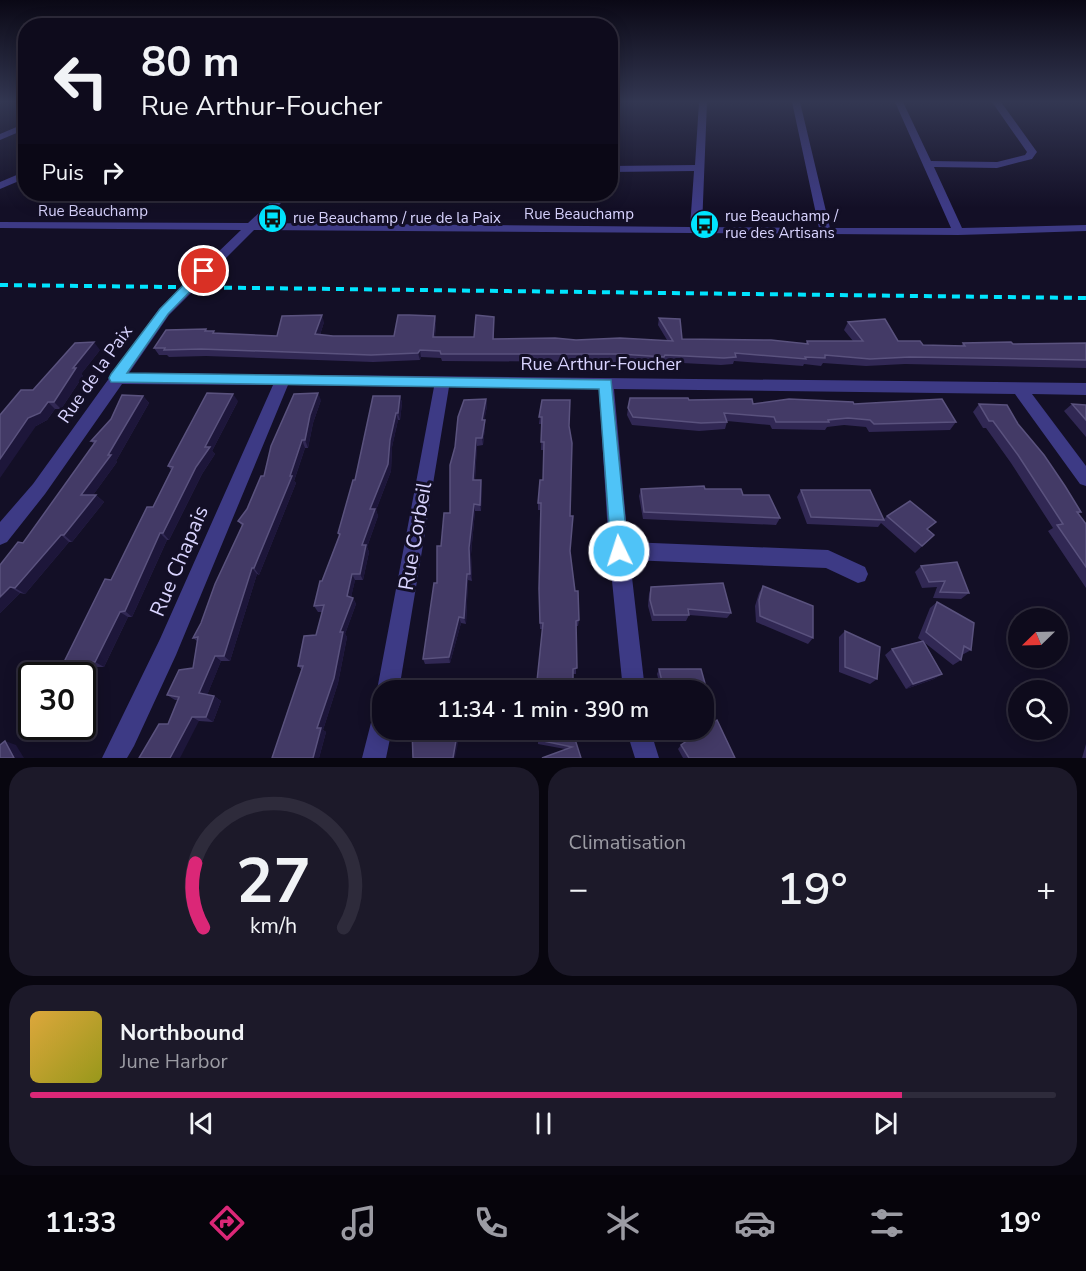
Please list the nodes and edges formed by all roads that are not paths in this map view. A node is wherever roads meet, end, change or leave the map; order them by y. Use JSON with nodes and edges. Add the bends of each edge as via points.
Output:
{"nodes":[{"id":1,"x":701,"y":137,"type":"edge"},
{"id":2,"x":804,"y":137,"type":"edge"},
{"id":3,"x":915,"y":137,"type":"edge"},
{"id":4,"x":1021,"y":137,"type":"edge"},
{"id":5,"x":927,"y":164,"type":"junction"},
{"id":6,"x":700,"y":168,"type":"junction"},
{"id":7,"x":618,"y":169,"type":"edge"},
{"id":8,"x":18,"y":178,"type":"edge"},
{"id":9,"x":0,"y":186,"type":"edge"},
{"id":10,"x":278,"y":201,"type":"edge"},
{"id":11,"x":0,"y":225,"type":"edge"},
{"id":12,"x":251,"y":227,"type":"junction"},
{"id":13,"x":1086,"y":228,"type":"edge"},
{"id":14,"x":696,"y":230,"type":"junction"},
{"id":15,"x":825,"y":231,"type":"junction"},
{"id":16,"x":958,"y":232,"type":"junction"},
{"id":17,"x":116,"y":378,"type":"junction"},
{"id":18,"x":283,"y":380,"type":"junction"},
{"id":19,"x":442,"y":382,"type":"junction"},
{"id":20,"x":606,"y":384,"type":"junction"},
{"id":21,"x":1019,"y":388,"type":"junction"},
{"id":22,"x":1086,"y":389,"type":"edge"},
{"id":23,"x":1086,"y":480,"type":"edge"},
{"id":24,"x":0,"y":536,"type":"edge"},
{"id":25,"x":619,"y":551,"type":"junction"},
{"id":26,"x":858,"y":574,"type":"dead end"},
{"id":27,"x":390,"y":680,"type":"edge"},
{"id":28,"x":633,"y":680,"type":"edge"},
{"id":29,"x":378,"y":740,"type":"edge"},
{"id":30,"x":641,"y":740,"type":"edge"},
{"id":31,"x":114,"y":758,"type":"edge"},
{"id":32,"x":374,"y":758,"type":"edge"},
{"id":33,"x":647,"y":758,"type":"edge"}],
"edges":[{"from":1,"to":6,"type":"street"},
{"from":2,"to":15,"type":"street"},
{"from":3,"to":5,"type":"street"},
{"from":4,"to":5,"type":"street","via":[[1032,152],[1029,157],[997,165]]},
{"from":5,"to":16,"type":"street"},
{"from":6,"to":7,"type":"street"},
{"from":6,"to":14,"type":"street"},
{"from":8,"to":9,"type":"street"},
{"from":10,"to":12,"type":"street","name":"Rue de la Paix"},
{"from":11,"to":12,"type":"street","name":"Rue Beauchamp"},
{"from":12,"to":14,"type":"street","name":"Rue Beauchamp"},
{"from":12,"to":17,"type":"street","name":"Rue de la Paix","via":[[164,312]]},
{"from":13,"to":16,"type":"street","name":"Rue Beauchamp"},
{"from":14,"to":15,"type":"street","name":"Rue Beauchamp"},
{"from":15,"to":16,"type":"street","name":"Rue Beauchamp"},
{"from":17,"to":18,"type":"street","name":"Rue Arthur-Foucher"},
{"from":17,"to":24,"type":"street","name":"Rue de la Paix","via":[[39,489]]},
{"from":18,"to":19,"type":"street","name":"Rue Arthur-Foucher"},
{"from":18,"to":31,"type":"street","name":"Rue Chapais","via":[[168,646]]},
{"from":19,"to":20,"type":"street","name":"Rue Arthur-Foucher"},
{"from":19,"to":27,"type":"street","name":"Rue Corbeil"},
{"from":20,"to":21,"type":"street","name":"Rue Arthur-Foucher"},
{"from":20,"to":25,"type":"street"},
{"from":21,"to":22,"type":"street","name":"Rue Arthur-Foucher"},
{"from":21,"to":23,"type":"street"},
{"from":25,"to":26,"type":"street","via":[[828,559]]},
{"from":25,"to":28,"type":"street"},
{"from":29,"to":32,"type":"street"},
{"from":30,"to":33,"type":"street"}]}
